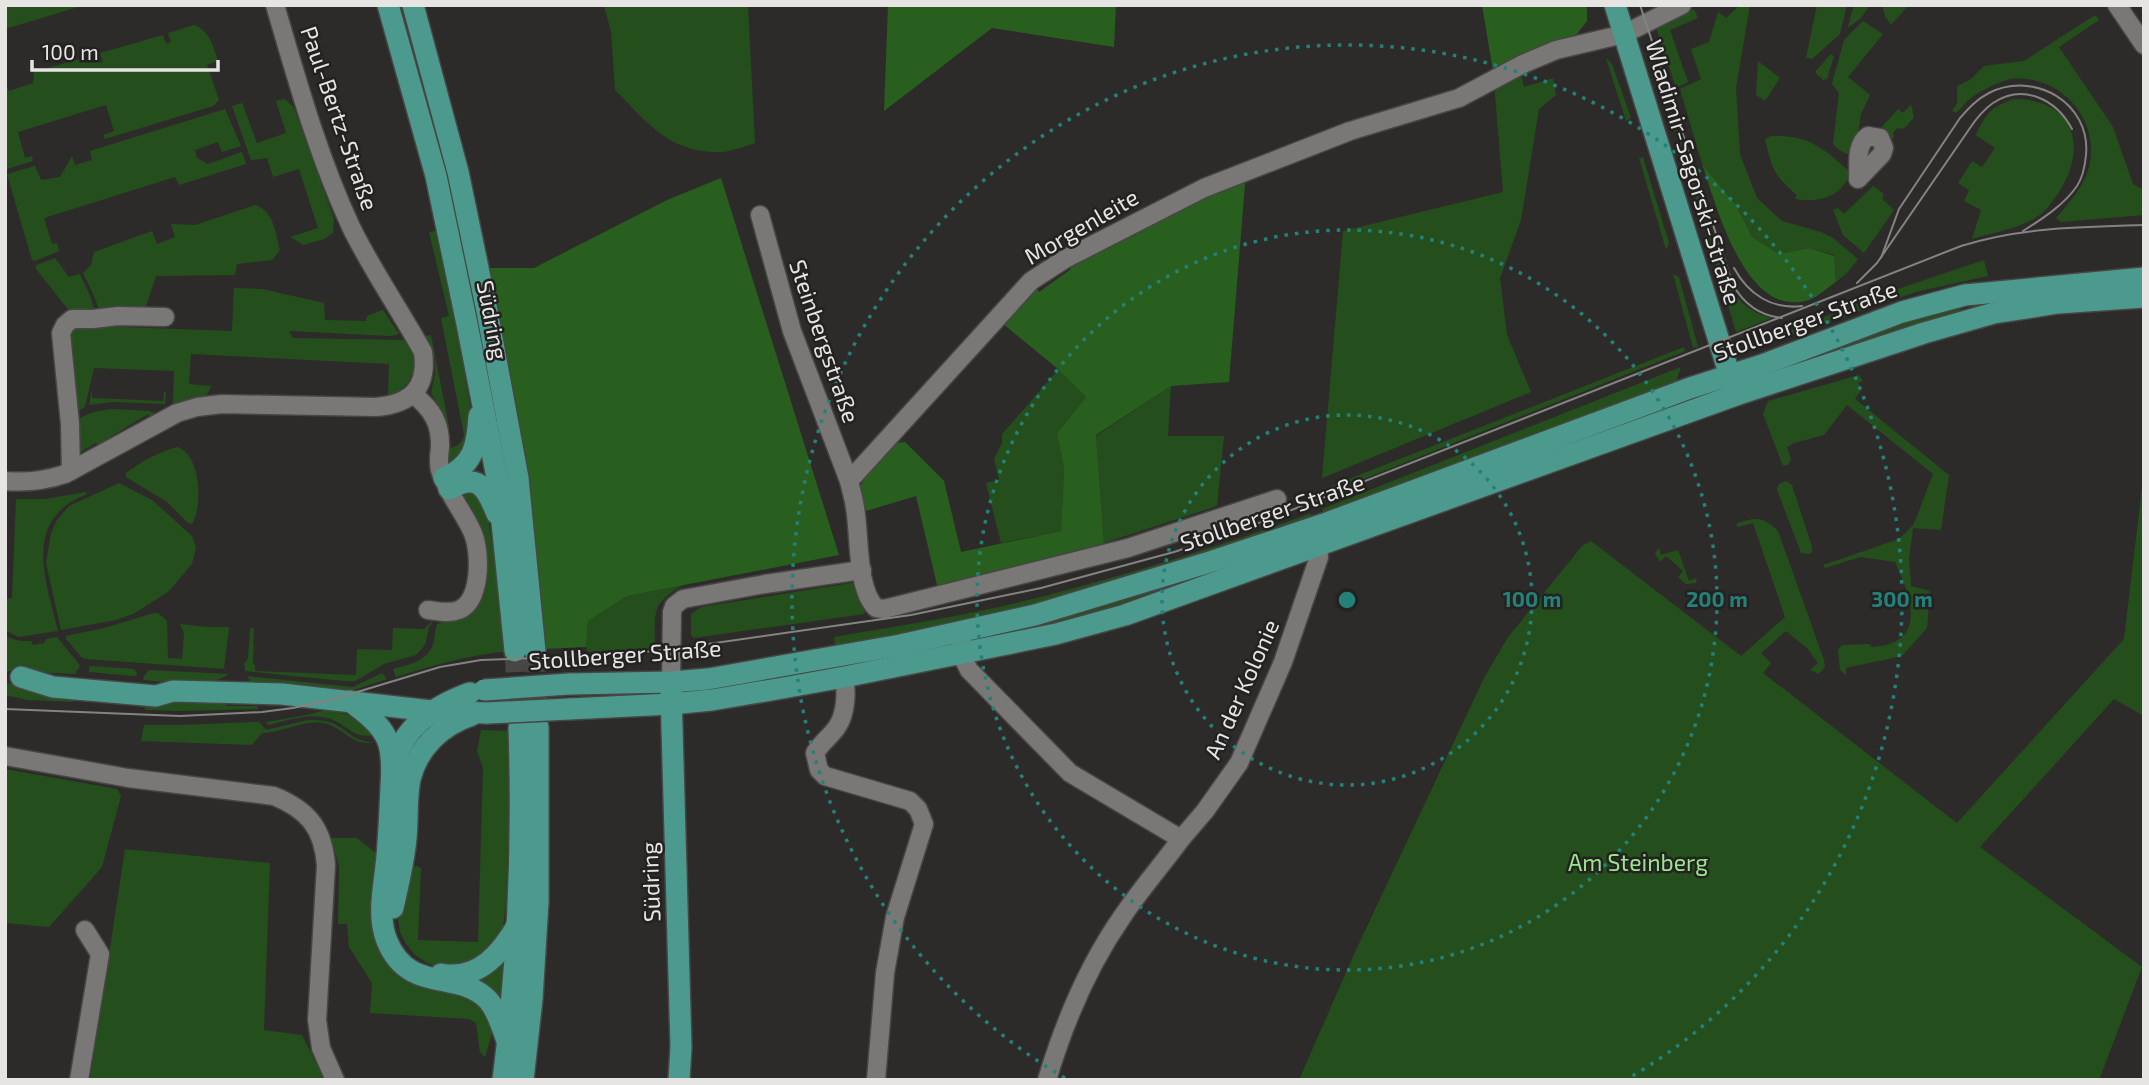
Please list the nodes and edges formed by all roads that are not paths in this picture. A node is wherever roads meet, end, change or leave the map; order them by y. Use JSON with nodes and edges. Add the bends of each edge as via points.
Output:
{"nodes":[{"id":1,"x":275,"y":5,"type":"edge"},
{"id":2,"x":388,"y":5,"type":"edge"},
{"id":3,"x":413,"y":5,"type":"edge"},
{"id":4,"x":1615,"y":5,"type":"edge"},
{"id":5,"x":1682,"y":5,"type":"edge"},
{"id":6,"x":2116,"y":5,"type":"edge"},
{"id":7,"x":1624,"y":34,"type":"junction"},
{"id":8,"x":2144,"y":45,"type":"edge"},
{"id":9,"x":760,"y":215,"type":"dead end"},
{"id":10,"x":2144,"y":278,"type":"edge"},
{"id":11,"x":2144,"y":297,"type":"edge"},
{"id":12,"x":165,"y":317,"type":"dead end"},
{"id":13,"x":1732,"y":385,"type":"junction"},
{"id":14,"x":480,"y":393,"type":"junction"},
{"id":15,"x":413,"y":394,"type":"junction"},
{"id":16,"x":71,"y":471,"type":"junction"},
{"id":17,"x":5,"y":481,"type":"edge"},
{"id":18,"x":849,"y":481,"type":"junction"},
{"id":19,"x":447,"y":484,"type":"junction"},
{"id":20,"x":1278,"y":499,"type":"dead end"},
{"id":21,"x":503,"y":533,"type":"junction"},
{"id":22,"x":1318,"y":546,"type":"junction"},
{"id":23,"x":862,"y":570,"type":"junction"},
{"id":24,"x":428,"y":610,"type":"dead end"},
{"id":25,"x":961,"y":642,"type":"junction"},
{"id":26,"x":13,"y":677,"type":"edge"},
{"id":27,"x":844,"y":677,"type":"junction"},
{"id":28,"x":671,"y":682,"type":"junction"},
{"id":29,"x":350,"y":701,"type":"junction"},
{"id":30,"x":671,"y":704,"type":"junction"},
{"id":31,"x":426,"y":706,"type":"junction"},
{"id":32,"x":482,"y":713,"type":"junction"},
{"id":33,"x":427,"y":745,"type":"junction"},
{"id":34,"x":5,"y":756,"type":"edge"},
{"id":35,"x":391,"y":776,"type":"junction"},
{"id":36,"x":1181,"y":839,"type":"junction"},
{"id":37,"x":518,"y":924,"type":"junction"},
{"id":38,"x":85,"y":930,"type":"dead end"},
{"id":39,"x":508,"y":1043,"type":"junction"},
{"id":40,"x":79,"y":1080,"type":"edge"},
{"id":41,"x":335,"y":1080,"type":"edge"},
{"id":42,"x":503,"y":1080,"type":"edge"},
{"id":43,"x":523,"y":1080,"type":"edge"},
{"id":44,"x":679,"y":1080,"type":"edge"},
{"id":45,"x":876,"y":1080,"type":"edge"},
{"id":46,"x":1047,"y":1080,"type":"edge"}],
"edges":[{"from":1,"to":15,"type":"street","name":"Paul-Bertz-Straße","via":[[328,171],[350,224],[423,352],[422,382]]},
{"from":2,"to":14,"type":"main road","name":"Südring","via":[[436,176]]},
{"from":3,"to":21,"type":"main road","name":"Südring","via":[[458,172],[517,478],[525,651]]},
{"from":4,"to":7,"type":"main road","name":"Wladimir-Sagorski-Straße"},
{"from":5,"to":7,"type":"street","name":"Morgenleite"},
{"from":6,"to":8,"type":"street"},
{"from":7,"to":13,"type":"main road","name":"Wladimir-Sagorski-Straße"},
{"from":7,"to":18,"type":"street","name":"Morgenleite","via":[[1556,50],[1459,98],[1289,153],[1174,201],[1065,259],[1031,281]]},
{"from":9,"to":18,"type":"street","name":"Steinbergstraße","via":[[792,331]]},
{"from":10,"to":13,"type":"main road","name":"Stollberger Straße","via":[[1965,295],[1902,312]]},
{"from":11,"to":13,"type":"main road","name":"Stollberger Straße","via":[[1994,313]]},
{"from":12,"to":16,"type":"street","via":[[72,319],[65,325],[62,361],[71,424]]},
{"from":13,"to":22,"type":"main road","name":"Stollberger Straße"},
{"from":13,"to":25,"type":"main road","name":"Stollberger Straße","via":[[1690,388],[1336,519]]},
{"from":14,"to":19,"type":"main road","via":[[471,457]]},
{"from":14,"to":21,"type":"main road","name":"Südring"},
{"from":15,"to":16,"type":"street","via":[[390,406],[376,407],[197,407],[177,413]]},
{"from":15,"to":19,"type":"street","via":[[434,415],[439,428],[440,471]]},
{"from":16,"to":17,"type":"street","via":[[30,483]]},
{"from":18,"to":23,"type":"street"},
{"from":19,"to":21,"type":"main road","via":[[477,482],[491,501]]},
{"from":19,"to":24,"type":"street","via":[[473,533],[477,579],[470,602],[461,609]]},
{"from":20,"to":23,"type":"street","name":"Stollberger Straße","via":[[1128,548],[884,609],[876,608],[867,596]]},
{"from":22,"to":25,"type":"main road","name":"Stollberger Straße","via":[[1125,615],[1056,634]]},
{"from":22,"to":36,"type":"street","name":"An der Kolonie","via":[[1319,557],[1283,662],[1239,763]]},
{"from":23,"to":28,"type":"street","via":[[683,599],[672,612]]},
{"from":25,"to":27,"type":"main road","name":"Stollberger Straße"},
{"from":25,"to":28,"type":"main road","name":"Stollberger Straße"},
{"from":25,"to":36,"type":"street","via":[[969,670],[1070,773]]},
{"from":26,"to":29,"type":"main road","name":"Stollberger Straße","via":[[54,676],[156,684],[173,691]]},
{"from":27,"to":30,"type":"main road","name":"Stollberger Straße"},
{"from":27,"to":45,"type":"street","via":[[842,719],[815,753],[819,770],[825,776],[910,801],[924,824],[895,917]]},
{"from":28,"to":30,"type":"main road","name":"Südring"},
{"from":28,"to":31,"type":"main road","name":"Stollberger Straße","bridge":true,"via":[[477,691]]},
{"from":29,"to":31,"type":"main road","name":"Stollberger Straße"},
{"from":29,"to":35,"type":"main road","via":[[387,738]]},
{"from":30,"to":32,"type":"main road","name":"Stollberger Straße","bridge":true},
{"from":30,"to":44,"type":"main road","name":"Südring"},
{"from":31,"to":32,"type":"main road","name":"Stollberger Straße"},
{"from":31,"to":33,"type":"main road","via":[[434,727]]},
{"from":31,"to":35,"type":"main road","name":"Stollberger Straße","via":[[399,747]]},
{"from":32,"to":33,"type":"main road","via":[[447,726]]},
{"from":33,"to":37,"type":"main road","via":[[410,780],[404,860],[393,909],[394,936],[418,967],[462,974],[490,962]]},
{"from":34,"to":41,"type":"street","via":[[128,778],[274,796],[312,821],[325,849],[326,865],[317,1020],[321,1048]]},
{"from":35,"to":39,"type":"main road","via":[[383,899],[386,939],[416,974],[465,985],[483,995],[496,1012]]},
{"from":36,"to":46,"type":"street","name":"An der Kolonie","via":[[1100,953],[1079,991]]},
{"from":37,"to":39,"type":"main road"},
{"from":37,"to":43,"type":"main road","via":[[521,804],[529,728],[538,902]]},
{"from":38,"to":40,"type":"street","via":[[100,954]]},
{"from":39,"to":42,"type":"main road"}]}
